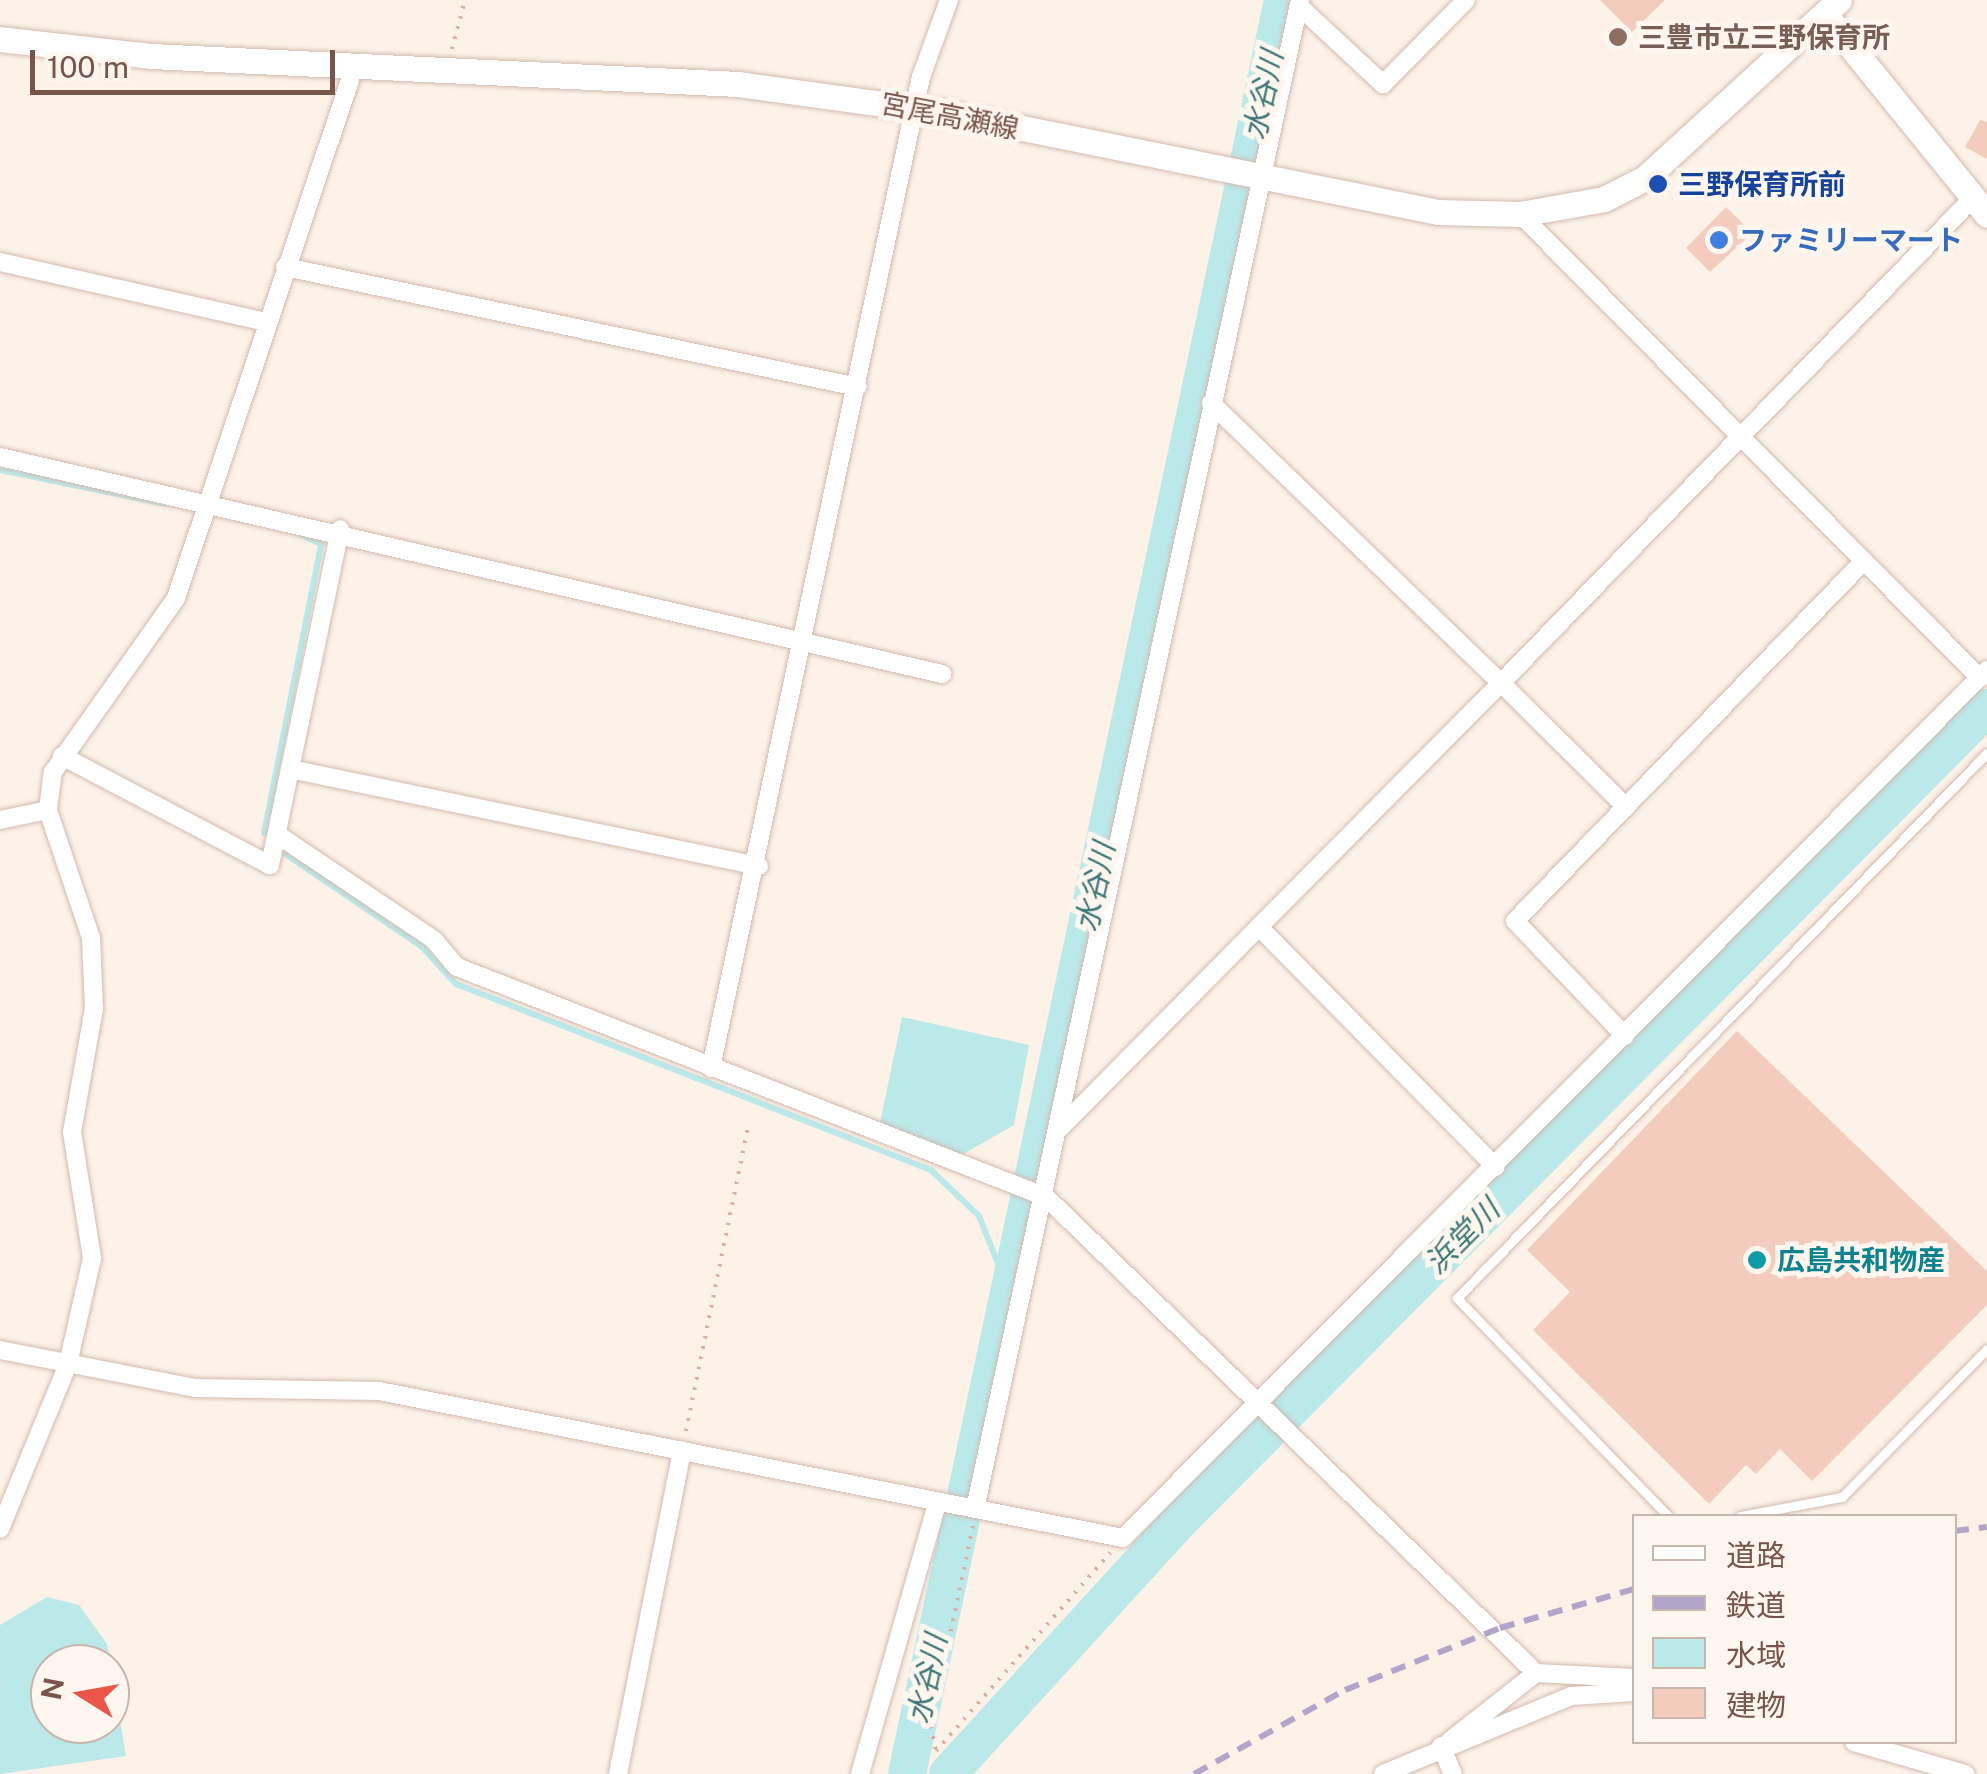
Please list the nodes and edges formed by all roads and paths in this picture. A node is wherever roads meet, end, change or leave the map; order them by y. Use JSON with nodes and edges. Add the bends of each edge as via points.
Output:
{"nodes":[{"id":1,"x":466,"y":0,"type":"edge"},
{"id":2,"x":950,"y":0,"type":"edge"},
{"id":3,"x":1466,"y":0,"type":"edge"},
{"id":4,"x":1299,"y":3,"type":"edge"},
{"id":5,"x":1826,"y":5,"type":"edge"},
{"id":6,"x":0,"y":39,"type":"edge"},
{"id":7,"x":448,"y":66,"type":"junction"},
{"id":8,"x":350,"y":80,"type":"dead end"},
{"id":9,"x":914,"y":108,"type":"junction"},
{"id":10,"x":1262,"y":176,"type":"junction"},
{"id":11,"x":1980,"y":206,"type":"edge"},
{"id":12,"x":1520,"y":214,"type":"junction"},
{"id":13,"x":0,"y":262,"type":"edge"},
{"id":14,"x":285,"y":267,"type":"junction"},
{"id":15,"x":267,"y":322,"type":"junction"},
{"id":16,"x":858,"y":387,"type":"junction"},
{"id":17,"x":1210,"y":404,"type":"junction"},
{"id":18,"x":1738,"y":438,"type":"junction"},
{"id":19,"x":0,"y":457,"type":"edge"},
{"id":20,"x":204,"y":499,"type":"junction"},
{"id":21,"x":340,"y":529,"type":"junction"},
{"id":22,"x":1863,"y":562,"type":"junction"},
{"id":23,"x":807,"y":642,"type":"junction"},
{"id":24,"x":942,"y":674,"type":"dead end"},
{"id":25,"x":1983,"y":674,"type":"edge"},
{"id":26,"x":1501,"y":683,"type":"junction"},
{"id":27,"x":1987,"y":753,"type":"edge"},
{"id":28,"x":62,"y":756,"type":"junction"},
{"id":29,"x":290,"y":770,"type":"junction"},
{"id":30,"x":1626,"y":807,"type":"junction"},
{"id":31,"x":48,"y":810,"type":"junction"},
{"id":32,"x":0,"y":820,"type":"edge"},
{"id":33,"x":278,"y":835,"type":"junction"},
{"id":34,"x":759,"y":866,"type":"junction"},
{"id":35,"x":1259,"y":927,"type":"junction"},
{"id":36,"x":1625,"y":1036,"type":"junction"},
{"id":37,"x":711,"y":1068,"type":"junction"},
{"id":38,"x":748,"y":1126,"type":"dead end"},
{"id":39,"x":1060,"y":1128,"type":"junction"},
{"id":40,"x":1496,"y":1166,"type":"junction"},
{"id":41,"x":1042,"y":1195,"type":"junction"},
{"id":42,"x":1987,"y":1349,"type":"edge"},
{"id":43,"x":0,"y":1350,"type":"edge"},
{"id":44,"x":68,"y":1364,"type":"junction"},
{"id":45,"x":1262,"y":1405,"type":"junction"},
{"id":46,"x":682,"y":1450,"type":"junction"},
{"id":47,"x":942,"y":1504,"type":"junction"},
{"id":48,"x":973,"y":1509,"type":"junction"},
{"id":49,"x":1666,"y":1514,"type":"edge"},
{"id":50,"x":1751,"y":1514,"type":"edge"},
{"id":51,"x":0,"y":1528,"type":"edge"},
{"id":52,"x":1123,"y":1538,"type":"junction"},
{"id":53,"x":1536,"y":1673,"type":"junction"},
{"id":54,"x":1632,"y":1678,"type":"edge"},
{"id":55,"x":1632,"y":1692,"type":"edge"},
{"id":56,"x":1861,"y":1744,"type":"edge"},
{"id":57,"x":1445,"y":1748,"type":"junction"},
{"id":58,"x":618,"y":1774,"type":"edge"},
{"id":59,"x":860,"y":1774,"type":"edge"},
{"id":60,"x":1383,"y":1774,"type":"edge"},
{"id":61,"x":1453,"y":1774,"type":"edge"},
{"id":62,"x":1965,"y":1774,"type":"edge"}],
"edges":[{"from":1,"to":7,"type":"path"},
{"from":2,"to":9,"type":"street"},
{"from":3,"to":4,"type":"street","via":[[1383,84]]},
{"from":4,"to":10,"type":"street"},
{"from":5,"to":11,"type":"main road"},
{"from":5,"to":12,"type":"main road","name":"宮尾高瀬線","via":[[1645,178],[1604,199]]},
{"from":6,"to":7,"type":"main road","name":"宮尾高瀬線","via":[[151,56]]},
{"from":7,"to":9,"type":"main road","name":"宮尾高瀬線","via":[[674,77]]},
{"from":8,"to":14,"type":"street"},
{"from":9,"to":10,"type":"main road","name":"宮尾高瀬線"},
{"from":9,"to":16,"type":"street"},
{"from":10,"to":12,"type":"main road","name":"宮尾高瀬線","via":[[1438,212]]},
{"from":10,"to":17,"type":"street"},
{"from":11,"to":18,"type":"street"},
{"from":12,"to":18,"type":"street"},
{"from":13,"to":15,"type":"street"},
{"from":14,"to":15,"type":"street"},
{"from":14,"to":16,"type":"street"},
{"from":15,"to":20,"type":"street"},
{"from":16,"to":23,"type":"street"},
{"from":17,"to":26,"type":"street"},
{"from":17,"to":39,"type":"street"},
{"from":18,"to":22,"type":"street"},
{"from":18,"to":26,"type":"street"},
{"from":19,"to":20,"type":"street"},
{"from":20,"to":21,"type":"street"},
{"from":20,"to":28,"type":"street","via":[[176,598]]},
{"from":21,"to":23,"type":"street"},
{"from":21,"to":29,"type":"street"},
{"from":22,"to":25,"type":"street"},
{"from":22,"to":30,"type":"street"},
{"from":23,"to":24,"type":"street"},
{"from":23,"to":34,"type":"street"},
{"from":25,"to":36,"type":"street"},
{"from":26,"to":30,"type":"street"},
{"from":26,"to":35,"type":"street"},
{"from":27,"to":49,"type":"lane","via":[[1457,1298]]},
{"from":28,"to":31,"type":"street"},
{"from":28,"to":33,"type":"street","via":[[270,865]]},
{"from":29,"to":33,"type":"street"},
{"from":29,"to":34,"type":"street"},
{"from":30,"to":36,"type":"street","via":[[1515,921]]},
{"from":31,"to":32,"type":"street"},
{"from":31,"to":44,"type":"street","via":[[90,938],[94,1008],[72,1132],[92,1258]]},
{"from":33,"to":37,"type":"street","via":[[434,940],[457,967]]},
{"from":34,"to":37,"type":"street"},
{"from":35,"to":39,"type":"street"},
{"from":35,"to":40,"type":"street"},
{"from":36,"to":40,"type":"street"},
{"from":37,"to":41,"type":"street"},
{"from":38,"to":46,"type":"path"},
{"from":39,"to":41,"type":"street"},
{"from":40,"to":45,"type":"street"},
{"from":41,"to":45,"type":"street"},
{"from":41,"to":48,"type":"street"},
{"from":42,"to":50,"type":"lane","via":[[1842,1497]]},
{"from":43,"to":44,"type":"street"},
{"from":44,"to":46,"type":"street","via":[[195,1388],[378,1391]]},
{"from":44,"to":51,"type":"street"},
{"from":45,"to":52,"type":"street"},
{"from":45,"to":53,"type":"street"},
{"from":46,"to":47,"type":"street"},
{"from":46,"to":58,"type":"street"},
{"from":47,"to":48,"type":"street"},
{"from":47,"to":59,"type":"street"},
{"from":48,"to":52,"type":"street"},
{"from":48,"to":52,"type":"path","via":[[931,1726],[936,1751]]},
{"from":53,"to":54,"type":"street"},
{"from":53,"to":57,"type":"street"},
{"from":55,"to":57,"type":"street","via":[[1570,1696]]},
{"from":56,"to":62,"type":"street"},
{"from":57,"to":60,"type":"street"},
{"from":57,"to":61,"type":"street"}]}
